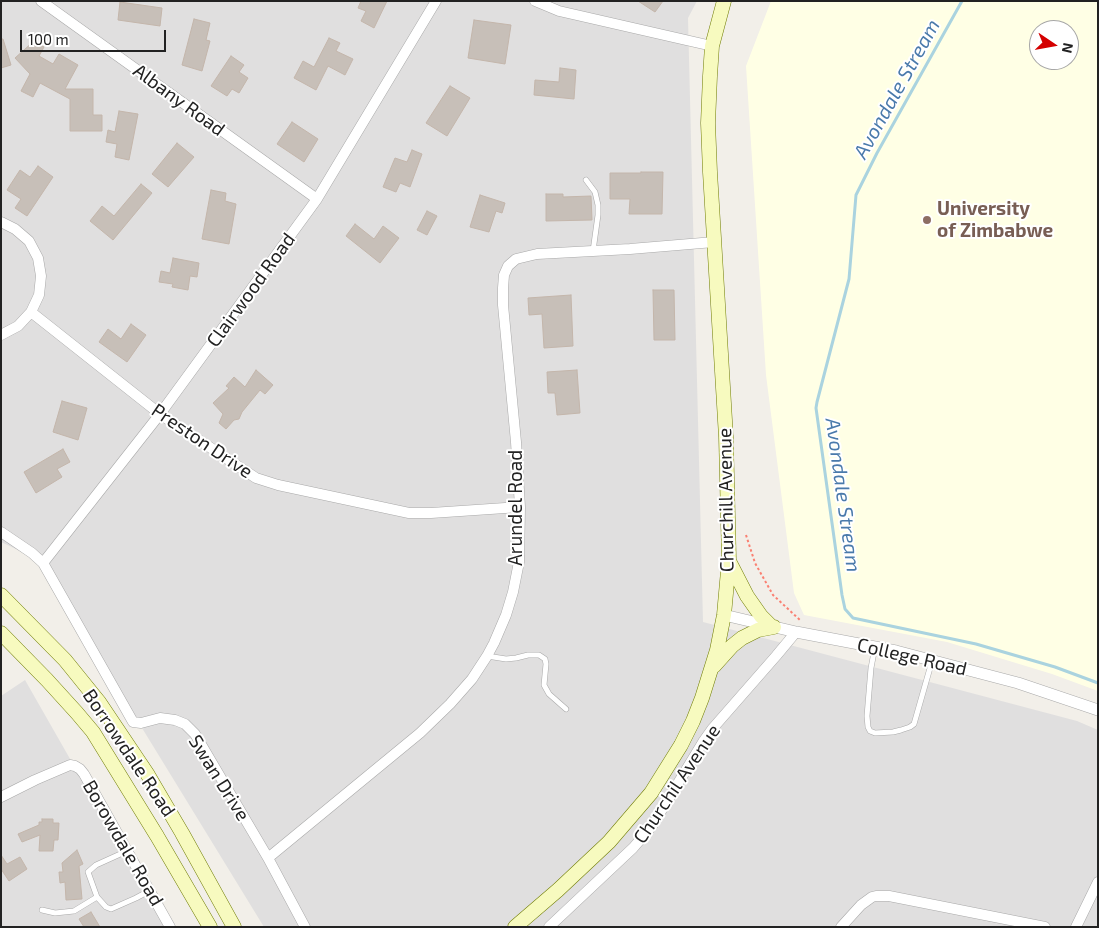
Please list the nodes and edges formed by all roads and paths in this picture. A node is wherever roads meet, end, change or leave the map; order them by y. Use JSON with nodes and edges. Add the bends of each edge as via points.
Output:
{"nodes":[{"id":1,"x":41,"y":1,"type":"edge"},
{"id":2,"x":436,"y":1,"type":"edge"},
{"id":3,"x":535,"y":1,"type":"edge"},
{"id":4,"x":724,"y":1,"type":"edge"},
{"id":5,"x":712,"y":46,"type":"junction"},
{"id":6,"x":586,"y":180,"type":"dead end"},
{"id":7,"x":317,"y":199,"type":"junction"},
{"id":8,"x":1,"y":222,"type":"edge"},
{"id":9,"x":714,"y":242,"type":"junction"},
{"id":10,"x":593,"y":251,"type":"junction"},
{"id":11,"x":31,"y":312,"type":"junction"},
{"id":12,"x":1,"y":335,"type":"edge"},
{"id":13,"x":160,"y":414,"type":"junction"},
{"id":14,"x":520,"y":507,"type":"junction"},
{"id":15,"x":1,"y":532,"type":"edge"},
{"id":16,"x":746,"y":535,"type":"dead end"},
{"id":17,"x":729,"y":560,"type":"junction"},
{"id":18,"x":43,"y":563,"type":"junction"},
{"id":19,"x":1,"y":595,"type":"edge"},
{"id":20,"x":724,"y":615,"type":"junction"},
{"id":21,"x":772,"y":626,"type":"junction"},
{"id":22,"x":798,"y":626,"type":"junction"},
{"id":23,"x":1,"y":633,"type":"edge"},
{"id":24,"x":875,"y":647,"type":"junction"},
{"id":25,"x":488,"y":656,"type":"junction"},
{"id":26,"x":932,"y":661,"type":"junction"},
{"id":27,"x":711,"y":670,"type":"junction"},
{"id":28,"x":566,"y":709,"type":"dead end"},
{"id":29,"x":1098,"y":710,"type":"edge"},
{"id":30,"x":1,"y":797,"type":"edge"},
{"id":31,"x":127,"y":852,"type":"junction"},
{"id":32,"x":268,"y":858,"type":"junction"},
{"id":33,"x":1098,"y":882,"type":"edge"},
{"id":34,"x":150,"y":891,"type":"junction"},
{"id":35,"x":97,"y":896,"type":"junction"},
{"id":36,"x":42,"y":910,"type":"dead end"},
{"id":37,"x":170,"y":927,"type":"edge"},
{"id":38,"x":210,"y":927,"type":"edge"},
{"id":39,"x":234,"y":927,"type":"edge"},
{"id":40,"x":305,"y":927,"type":"edge"},
{"id":41,"x":515,"y":927,"type":"edge"},
{"id":42,"x":549,"y":927,"type":"edge"},
{"id":43,"x":841,"y":927,"type":"edge"},
{"id":44,"x":1045,"y":927,"type":"edge"},
{"id":45,"x":1076,"y":927,"type":"edge"}],
"edges":[{"from":1,"to":7,"type":"street","name":"Albany Road"},
{"from":2,"to":7,"type":"street","name":"Clairwood Road"},
{"from":3,"to":5,"type":"street","via":[[559,11]]},
{"from":4,"to":5,"type":"main road","name":"Churchill Avenue"},
{"from":5,"to":9,"type":"main road","name":"Churchill Avenue","via":[[708,123]]},
{"from":6,"to":10,"type":"lane","via":[[595,192],[598,205]]},
{"from":7,"to":13,"type":"street","name":"Clairwood Road"},
{"from":8,"to":11,"type":"street","via":[[29,242],[38,258],[41,276],[39,295]]},
{"from":9,"to":10,"type":"street","name":"Arundel Road"},
{"from":9,"to":17,"type":"main road","name":"Churchill Avenue","via":[[726,438]]},
{"from":10,"to":14,"type":"street","name":"Arundel Road","via":[[537,254],[516,259],[504,275],[503,305]]},
{"from":11,"to":12,"type":"street","via":[[18,326]]},
{"from":11,"to":13,"type":"street","name":"Preston Drive"},
{"from":13,"to":14,"type":"street","name":"Preston Drive","via":[[248,474],[267,483],[409,513]]},
{"from":13,"to":18,"type":"street","name":"Clairwood Road"},
{"from":14,"to":25,"type":"street","name":"Arundel Road","via":[[519,562],[513,592]]},
{"from":15,"to":18,"type":"street","name":"Swan Drive"},
{"from":16,"to":22,"type":"path","via":[[755,564],[773,595]]},
{"from":17,"to":20,"type":"main road","name":"Churchill Avenue"},
{"from":17,"to":21,"type":"main road","via":[[746,596]]},
{"from":18,"to":32,"type":"street","name":"Swan Drive","via":[[133,722],[160,718],[185,724]]},
{"from":19,"to":39,"type":"main road","name":"Borrowdale Road","via":[[65,660],[99,702],[148,775]]},
{"from":20,"to":21,"type":"street","name":"College Road"},
{"from":20,"to":27,"type":"main road","name":"Churchill Avenue"},
{"from":21,"to":22,"type":"street","name":"College Road"},
{"from":21,"to":27,"type":"main road","via":[[742,638]]},
{"from":22,"to":24,"type":"street","name":"College Road"},
{"from":22,"to":42,"type":"street","name":"Churchil Avenue","via":[[713,728],[652,826]]},
{"from":23,"to":38,"type":"main road","name":"Borrowdale Road","via":[[93,732]]},
{"from":24,"to":26,"type":"street","name":"College Road"},
{"from":24,"to":26,"type":"lane","via":[[867,716],[868,727],[875,733],[893,732],[914,724]]},
{"from":25,"to":28,"type":"lane","via":[[506,659],[534,655],[545,659],[544,685]]},
{"from":25,"to":32,"type":"street","name":"Arundel Road","via":[[456,698],[420,733]]},
{"from":26,"to":29,"type":"street","name":"College Road","via":[[1018,683]]},
{"from":27,"to":41,"type":"main road","name":"Churchill Avenue","via":[[689,729],[651,793],[610,842]]},
{"from":30,"to":31,"type":"street","name":"Borowdale Road","via":[[70,765],[75,766],[84,774]]},
{"from":31,"to":34,"type":"street","name":"Borowdale Road"},
{"from":31,"to":35,"type":"lane","via":[[96,865],[88,872]]},
{"from":32,"to":40,"type":"street","name":"Swan Drive"},
{"from":33,"to":45,"type":"street"},
{"from":34,"to":35,"type":"lane","via":[[111,909]]},
{"from":34,"to":37,"type":"street","name":"Borowdale Road"},
{"from":35,"to":36,"type":"lane","via":[[74,911],[55,913]]},
{"from":43,"to":44,"type":"street","via":[[861,905],[876,896]]}]}
